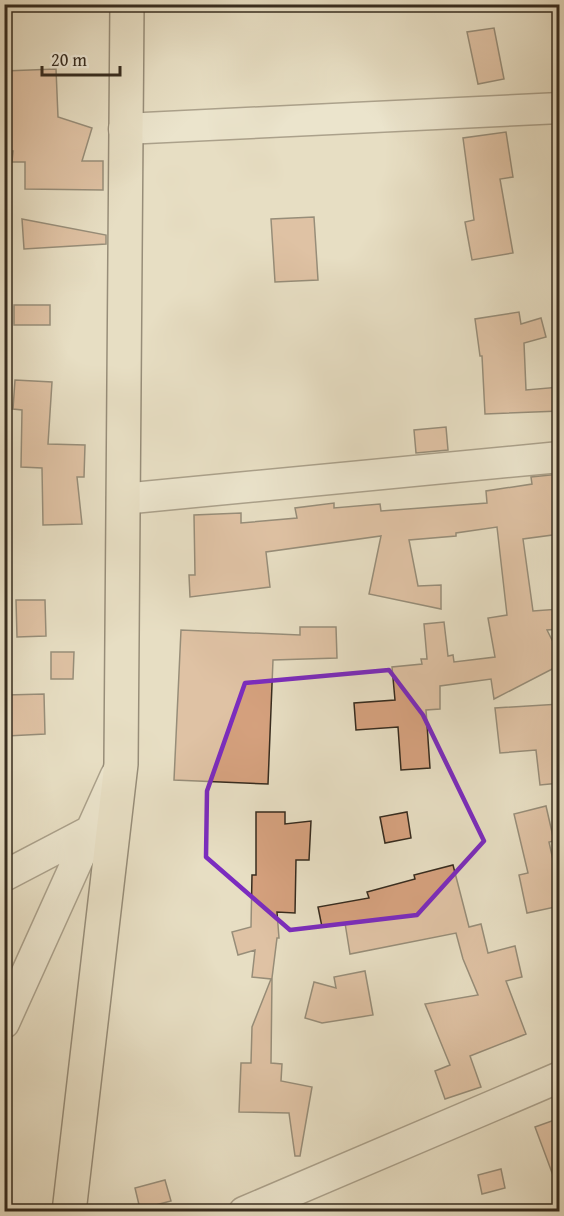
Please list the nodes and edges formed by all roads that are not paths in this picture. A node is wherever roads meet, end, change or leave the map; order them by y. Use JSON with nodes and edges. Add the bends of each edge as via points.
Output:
{"nodes":[{"id":1,"x":127,"y":4,"type":"edge"},
{"id":2,"x":560,"y":108,"type":"edge"},
{"id":3,"x":124,"y":129,"type":"junction"},
{"id":4,"x":560,"y":457,"type":"edge"},
{"id":5,"x":122,"y":500,"type":"junction"},
{"id":6,"x":121,"y":764,"type":"junction"},
{"id":7,"x":90,"y":831,"type":"junction"},
{"id":8,"x":4,"y":876,"type":"edge"},
{"id":9,"x":4,"y":1023,"type":"edge"},
{"id":10,"x":560,"y":1077,"type":"edge"},
{"id":11,"x":69,"y":1212,"type":"edge"},
{"id":12,"x":244,"y":1212,"type":"edge"}],
"edges":[{"from":1,"to":3,"type":"main road"},
{"from":2,"to":3,"type":"street"},
{"from":3,"to":5,"type":"main road"},
{"from":4,"to":5,"type":"street"},
{"from":5,"to":6,"type":"main road"},
{"from":6,"to":7,"type":"street"},
{"from":6,"to":11,"type":"main road"},
{"from":7,"to":8,"type":"street"},
{"from":7,"to":9,"type":"street"},
{"from":10,"to":12,"type":"street"}]}
